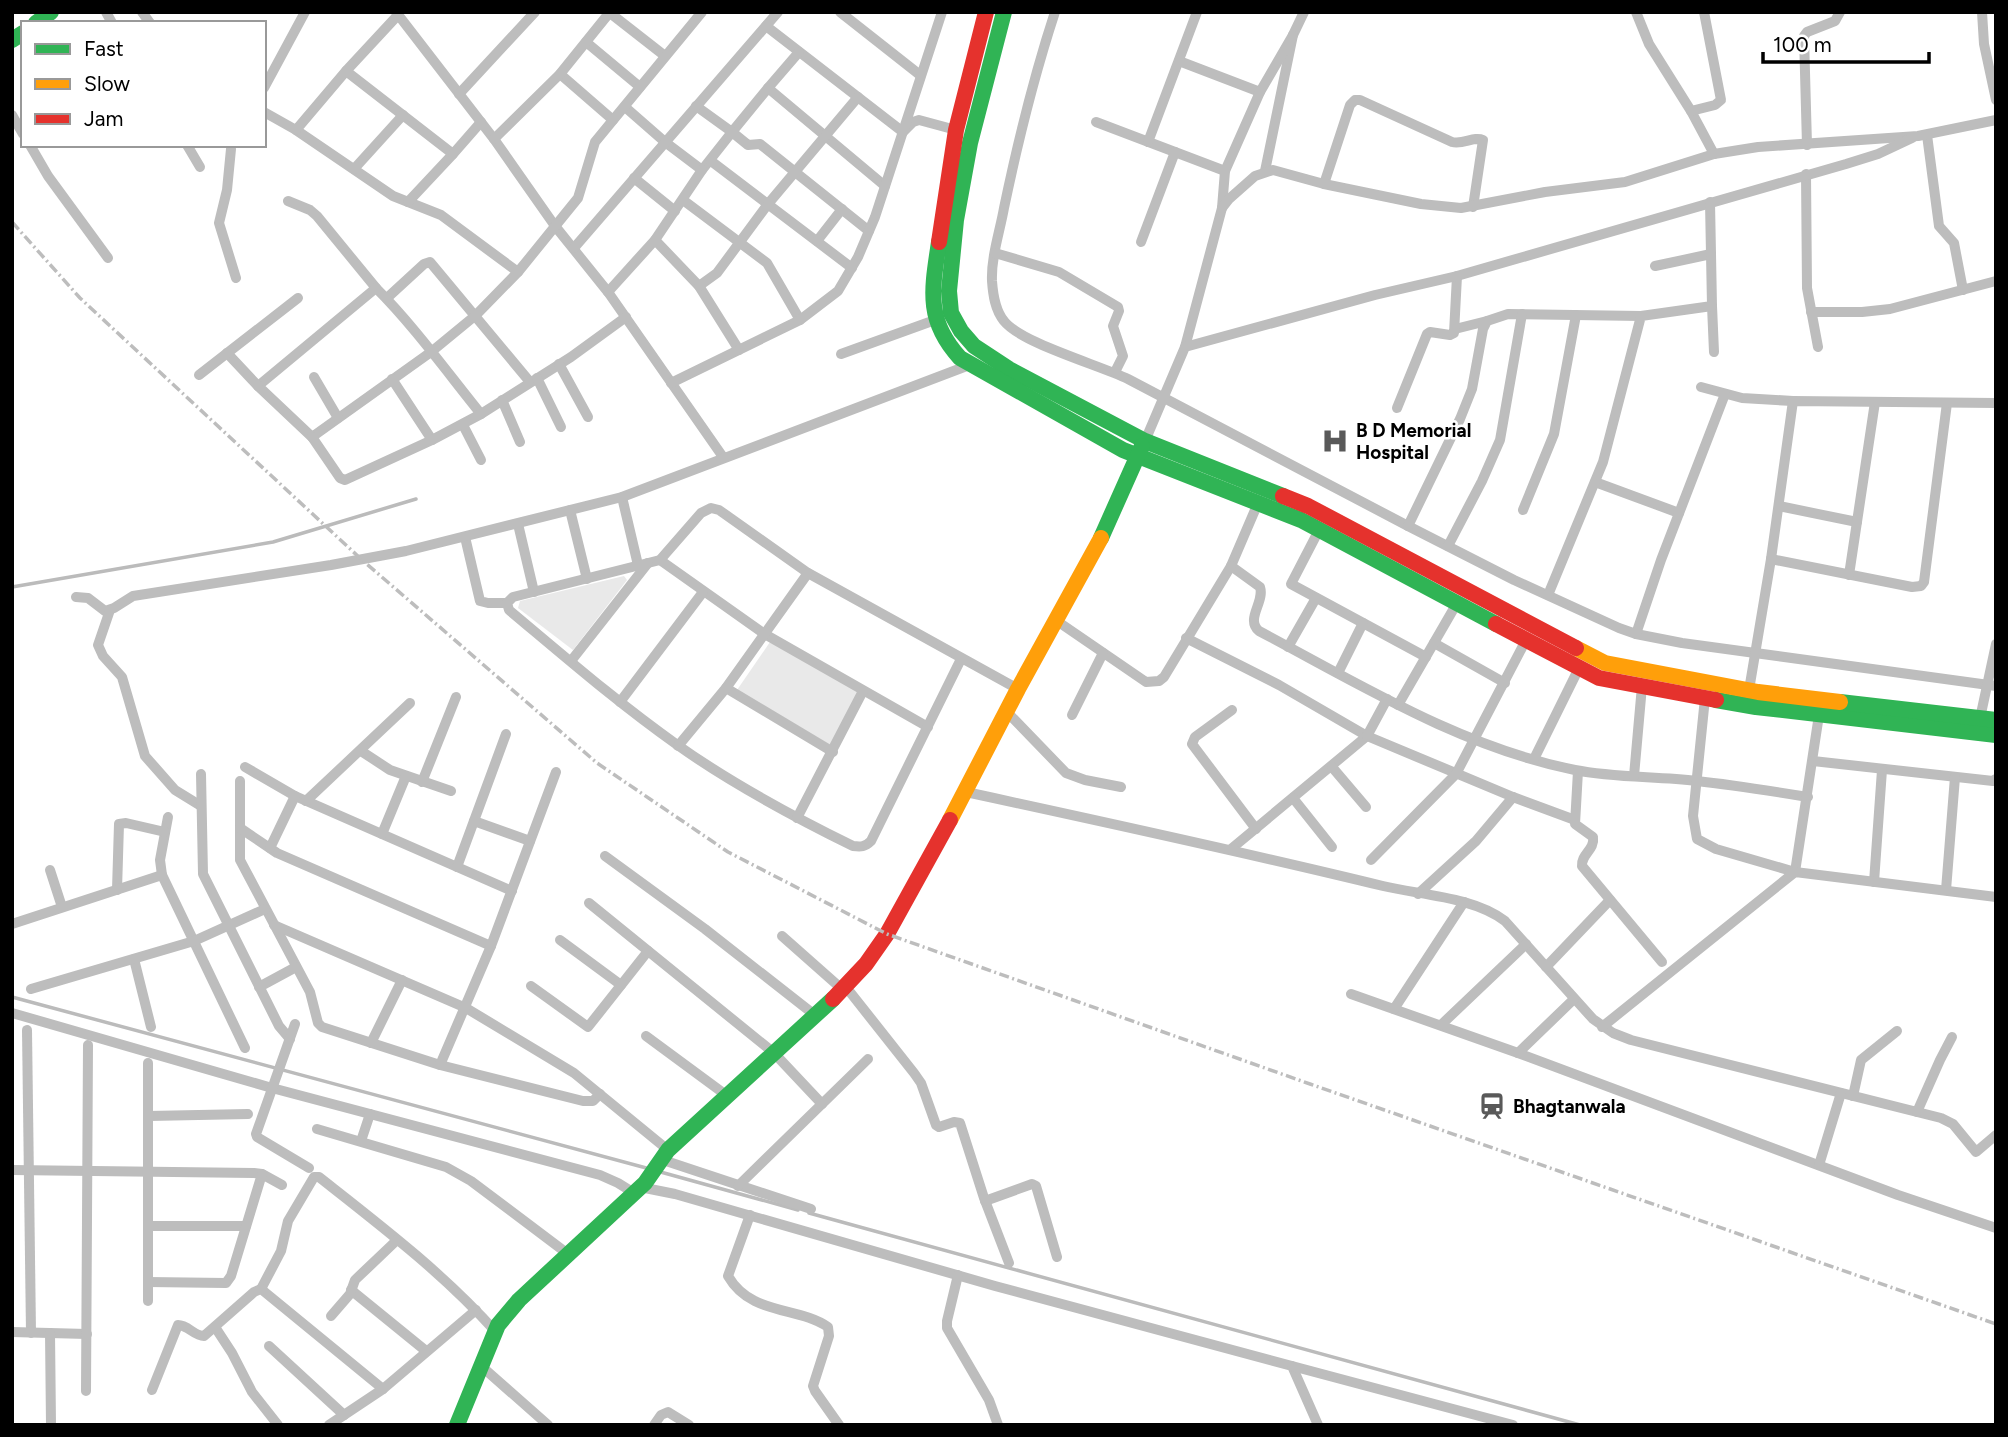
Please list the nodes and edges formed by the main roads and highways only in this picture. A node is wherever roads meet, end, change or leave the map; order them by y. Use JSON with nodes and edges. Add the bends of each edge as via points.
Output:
{"nodes":[{"id":1,"x":986,"y":12,"type":"edge"},
{"id":2,"x":1004,"y":12,"type":"edge"},
{"id":3,"x":1141,"y":448,"type":"junction"},
{"id":4,"x":1984,"y":724,"type":"edge"},
{"id":5,"x":1996,"y":735,"type":"edge"},
{"id":6,"x":457,"y":1425,"type":"edge"}],
"edges":[{"from":1,"to":3,"type":"main road","via":[[957,130],[932,288],[940,335],[960,358],[1003,384],[1123,450]]},
{"from":2,"to":3,"type":"main road","via":[[962,179],[949,291],[951,313],[974,346]]},
{"from":3,"to":4,"type":"main road","via":[[1308,506],[1605,663],[1749,690]]},
{"from":3,"to":4,"type":"main road","via":[[1319,530],[1598,678],[1819,715]]},
{"from":3,"to":6,"type":"main road","via":[[1093,556],[966,792],[866,964],[661,1158],[640,1188],[519,1300],[495,1331]]},
{"from":4,"to":5,"type":"main road"}]}
